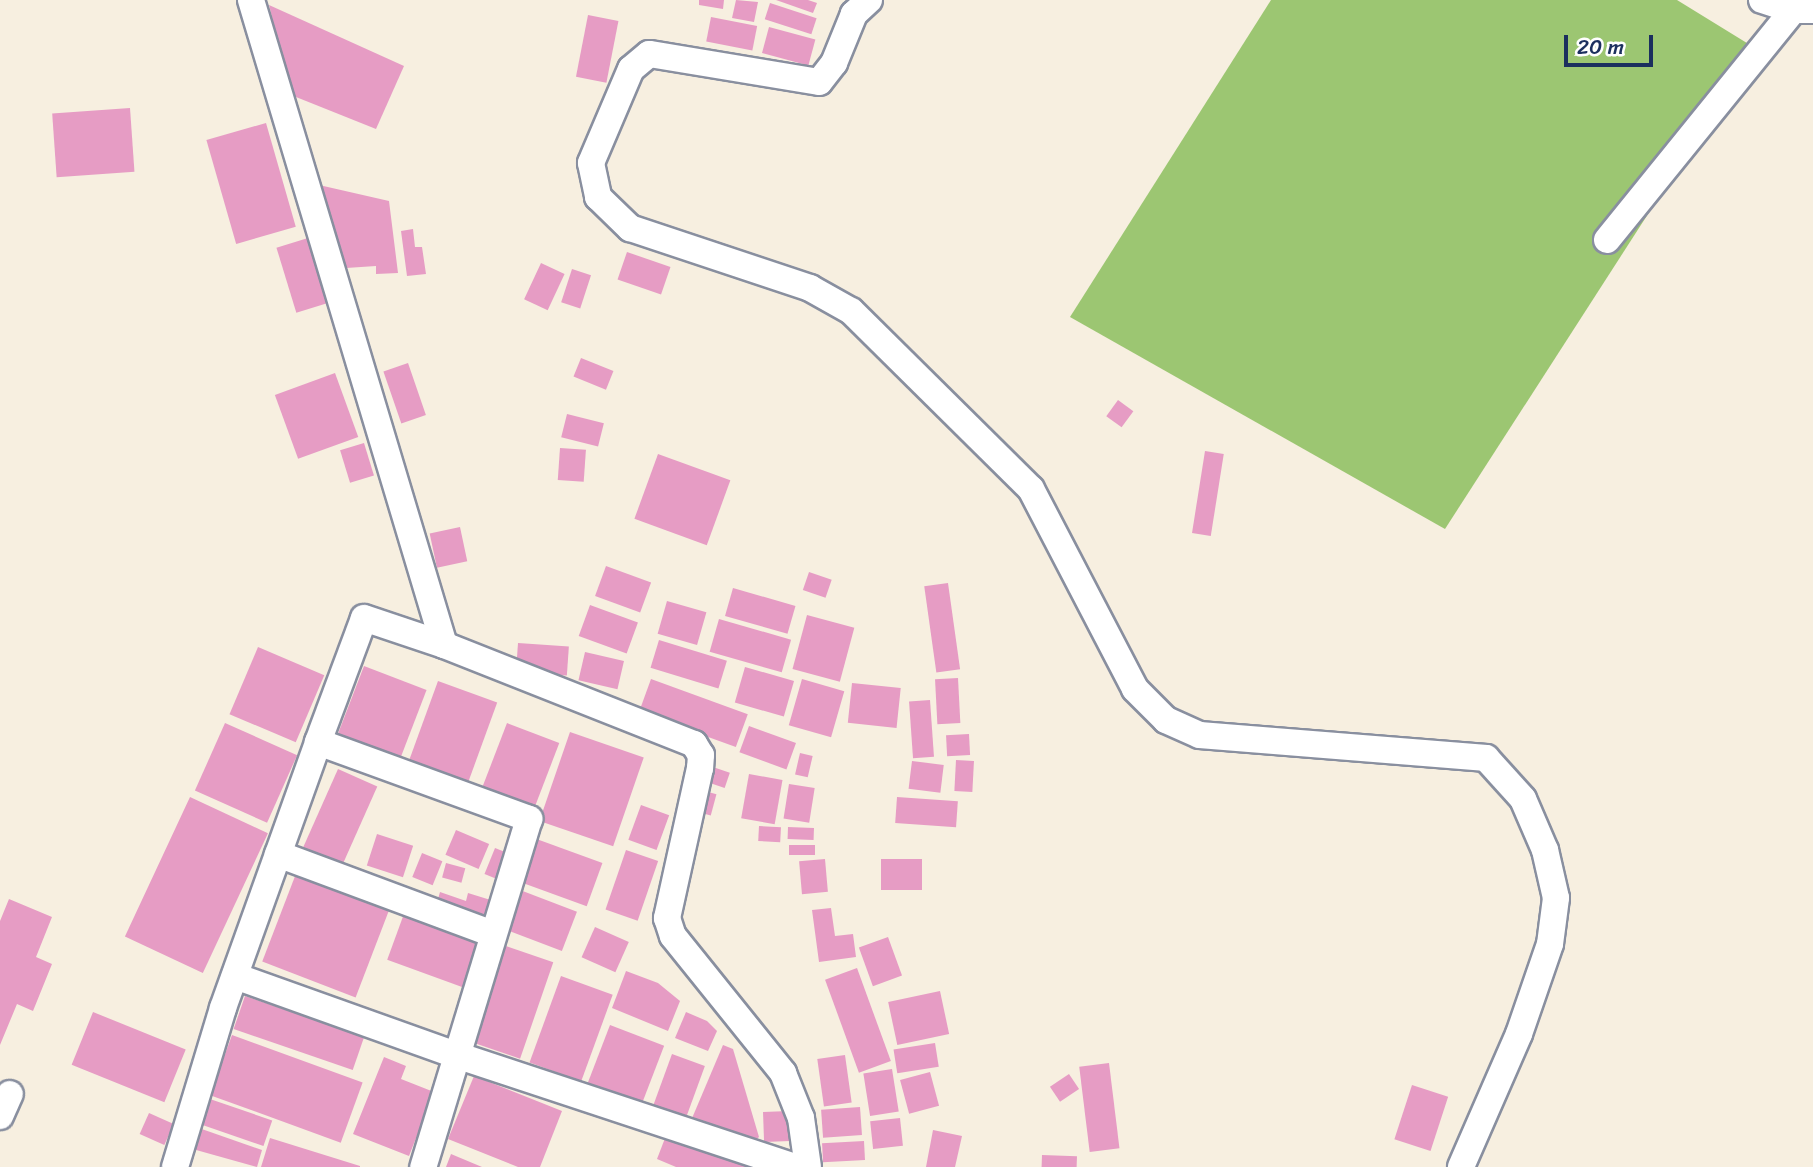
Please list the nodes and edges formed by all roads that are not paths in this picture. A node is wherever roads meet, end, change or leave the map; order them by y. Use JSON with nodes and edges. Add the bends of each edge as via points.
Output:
{"nodes":[{"id":1,"x":251,"y":0,"type":"edge"},
{"id":2,"x":869,"y":0,"type":"edge"},
{"id":3,"x":1762,"y":0,"type":"edge"},
{"id":4,"x":1803,"y":10,"type":"edge"},
{"id":5,"x":1607,"y":240,"type":"dead end"},
{"id":6,"x":444,"y":645,"type":"junction"},
{"id":7,"x":317,"y":742,"type":"junction"},
{"id":8,"x":278,"y":854,"type":"junction"},
{"id":9,"x":493,"y":934,"type":"junction"},
{"id":10,"x":235,"y":976,"type":"junction"},
{"id":11,"x":456,"y":1055,"type":"junction"},
{"id":12,"x":175,"y":1167,"type":"edge"},
{"id":13,"x":423,"y":1167,"type":"edge"},
{"id":14,"x":795,"y":1167,"type":"edge"},
{"id":15,"x":808,"y":1167,"type":"edge"},
{"id":16,"x":1461,"y":1167,"type":"edge"}],
"edges":[{"from":1,"to":6,"type":"street"},
{"from":2,"to":16,"type":"street","via":[[854,14],[834,63],[819,82],[649,54],[631,69],[591,163],[598,197],[630,228],[810,288],[851,311],[1031,489],[1135,689],[1166,720],[1200,735],[1486,758],[1523,799],[1545,850],[1556,898],[1550,944],[1519,1034]]},
{"from":3,"to":4,"type":"street"},
{"from":4,"to":5,"type":"street"},
{"from":6,"to":7,"type":"street","via":[[364,618]]},
{"from":6,"to":15,"type":"street","via":[[694,744],[701,755],[701,768],[667,918],[673,936],[783,1073],[801,1118]]},
{"from":7,"to":8,"type":"street"},
{"from":7,"to":9,"type":"street","via":[[529,819]]},
{"from":8,"to":9,"type":"street"},
{"from":8,"to":10,"type":"street"},
{"from":9,"to":11,"type":"street"},
{"from":10,"to":11,"type":"street"},
{"from":10,"to":12,"type":"street"},
{"from":11,"to":13,"type":"street"},
{"from":11,"to":14,"type":"street"}]}
